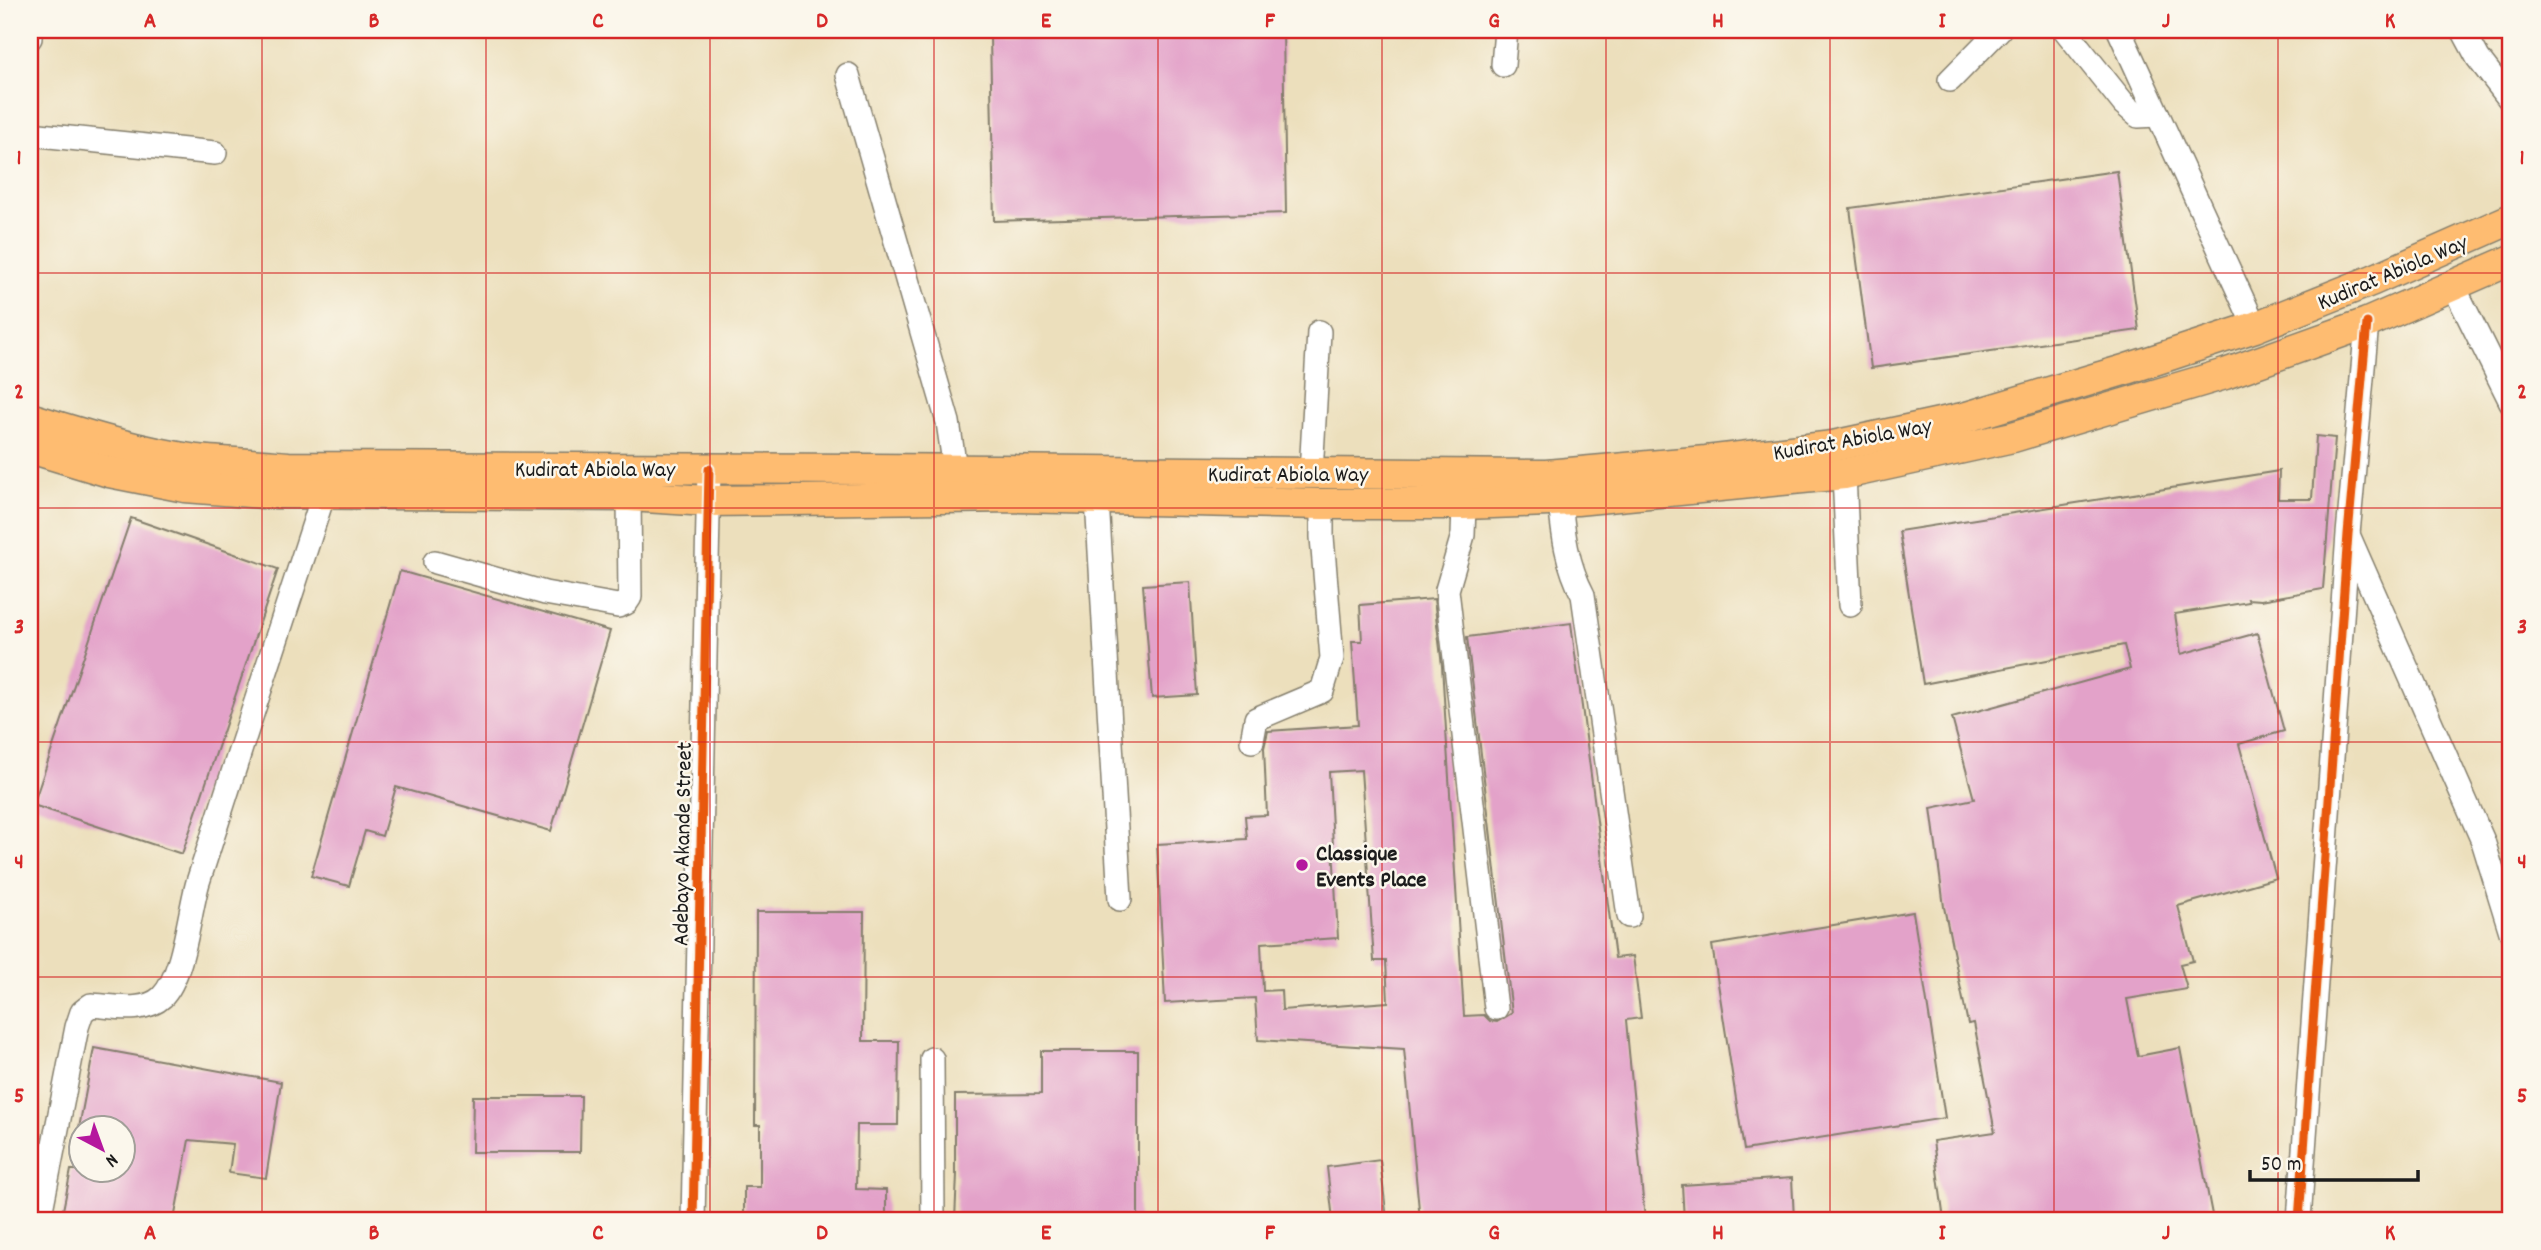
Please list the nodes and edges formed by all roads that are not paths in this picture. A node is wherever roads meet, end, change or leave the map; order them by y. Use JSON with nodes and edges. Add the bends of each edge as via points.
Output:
{"nodes":[{"id":1,"x":30,"y":30,"type":"edge"},
{"id":2,"x":1506,"y":30,"type":"edge"},
{"id":3,"x":1999,"y":30,"type":"edge"},
{"id":4,"x":2065,"y":30,"type":"edge"},
{"id":5,"x":2119,"y":30,"type":"edge"},
{"id":6,"x":2463,"y":30,"type":"edge"},
{"id":7,"x":30,"y":38,"type":"edge"},
{"id":8,"x":1503,"y":65,"type":"dead end"},
{"id":9,"x":848,"y":75,"type":"dead end"},
{"id":10,"x":1950,"y":80,"type":"dead end"},
{"id":11,"x":2511,"y":101,"type":"edge"},
{"id":12,"x":2158,"y":115,"type":"junction"},
{"id":13,"x":30,"y":134,"type":"edge"},
{"id":14,"x":215,"y":153,"type":"dead end"},
{"id":15,"x":2511,"y":219,"type":"edge"},
{"id":16,"x":2511,"y":260,"type":"edge"},
{"id":17,"x":2453,"y":285,"type":"junction"},
{"id":18,"x":2367,"y":323,"type":"junction"},
{"id":19,"x":2255,"y":327,"type":"junction"},
{"id":20,"x":1319,"y":332,"type":"dead end"},
{"id":21,"x":2511,"y":402,"type":"edge"},
{"id":22,"x":30,"y":418,"type":"edge"},
{"id":23,"x":30,"y":448,"type":"edge"},
{"id":24,"x":709,"y":468,"type":"junction"},
{"id":25,"x":955,"y":469,"type":"junction"},
{"id":26,"x":1311,"y":473,"type":"junction"},
{"id":27,"x":1844,"y":474,"type":"junction"},
{"id":28,"x":324,"y":493,"type":"junction"},
{"id":29,"x":629,"y":496,"type":"junction"},
{"id":30,"x":1097,"y":499,"type":"junction"},
{"id":31,"x":1560,"y":500,"type":"junction"},
{"id":32,"x":707,"y":501,"type":"junction"},
{"id":33,"x":1322,"y":504,"type":"junction"},
{"id":34,"x":1464,"y":504,"type":"junction"},
{"id":35,"x":2348,"y":534,"type":"junction"},
{"id":36,"x":435,"y":562,"type":"dead end"},
{"id":37,"x":1850,"y":605,"type":"dead end"},
{"id":38,"x":1252,"y":741,"type":"dead end"},
{"id":39,"x":1120,"y":899,"type":"dead end"},
{"id":40,"x":1629,"y":916,"type":"dead end"},
{"id":41,"x":2511,"y":932,"type":"edge"},
{"id":42,"x":1496,"y":1008,"type":"dead end"},
{"id":43,"x":932,"y":1059,"type":"dead end"},
{"id":44,"x":40,"y":1220,"type":"edge"},
{"id":45,"x":694,"y":1220,"type":"edge"},
{"id":46,"x":933,"y":1220,"type":"edge"},
{"id":47,"x":2299,"y":1220,"type":"edge"}],
"edges":[{"from":1,"to":7,"type":"street"},
{"from":2,"to":8,"type":"street"},
{"from":3,"to":10,"type":"street"},
{"from":4,"to":12,"type":"street","via":[[2138,117]]},
{"from":5,"to":12,"type":"street"},
{"from":6,"to":11,"type":"street"},
{"from":9,"to":25,"type":"street","via":[[948,422]]},
{"from":12,"to":19,"type":"street"},
{"from":13,"to":14,"type":"street"},
{"from":15,"to":19,"type":"main road","name":"Kudirat Abiola Way"},
{"from":16,"to":17,"type":"main road","name":"Kudirat Abiola Way"},
{"from":17,"to":18,"type":"main road","name":"Kudirat Abiola Way"},
{"from":17,"to":21,"type":"street"},
{"from":18,"to":27,"type":"main road","name":"Kudirat Abiola Way","via":[[2225,374],[2013,437]]},
{"from":18,"to":35,"type":"street"},
{"from":19,"to":26,"type":"main road","name":"Kudirat Abiola Way","via":[[1963,418],[1833,446],[1546,475]]},
{"from":20,"to":26,"type":"street"},
{"from":22,"to":24,"type":"main road","name":"Kudirat Abiola Way","via":[[146,451],[275,466]]},
{"from":23,"to":28,"type":"main road","name":"Kudirat Abiola Way","via":[[109,472],[185,487]]},
{"from":24,"to":25,"type":"main road","name":"Kudirat Abiola Way"},
{"from":24,"to":32,"type":"street","name":"Adebayo Akande Street"},
{"from":25,"to":26,"type":"main road","name":"Kudirat Abiola Way"},
{"from":27,"to":31,"type":"main road","name":"Kudirat Abiola Way"},
{"from":27,"to":37,"type":"street"},
{"from":28,"to":29,"type":"main road","name":"Kudirat Abiola Way"},
{"from":28,"to":44,"type":"street","via":[[197,885],[176,975],[153,1004],[135,1008],[91,1005],[82,1012]]},
{"from":29,"to":32,"type":"main road","name":"Kudirat Abiola Way"},
{"from":29,"to":36,"type":"street","via":[[630,597],[618,606],[545,593]]},
{"from":30,"to":32,"type":"main road","name":"Kudirat Abiola Way"},
{"from":30,"to":33,"type":"main road","name":"Kudirat Abiola Way"},
{"from":30,"to":39,"type":"street"},
{"from":31,"to":34,"type":"main road","name":"Kudirat Abiola Way"},
{"from":31,"to":40,"type":"street","via":[[1572,575],[1583,595]]},
{"from":32,"to":45,"type":"street","name":"Adebayo Akande Street"},
{"from":33,"to":34,"type":"main road","name":"Kudirat Abiola Way"},
{"from":33,"to":38,"type":"street","via":[[1332,658],[1322,691],[1256,719]]},
{"from":34,"to":42,"type":"street","via":[[1462,535],[1447,590]]},
{"from":35,"to":41,"type":"street","via":[[2483,841]]},
{"from":35,"to":47,"type":"street"},
{"from":43,"to":46,"type":"street"}]}
